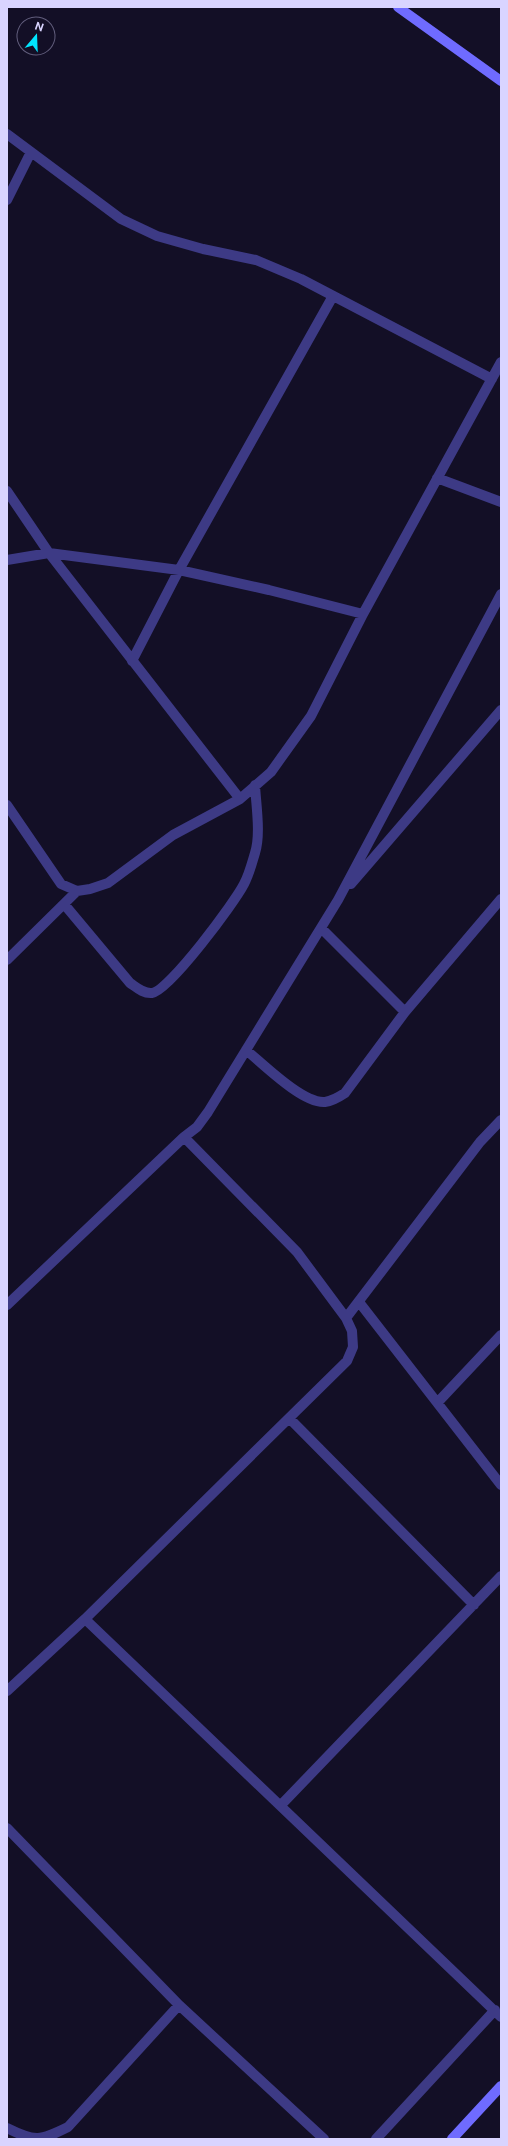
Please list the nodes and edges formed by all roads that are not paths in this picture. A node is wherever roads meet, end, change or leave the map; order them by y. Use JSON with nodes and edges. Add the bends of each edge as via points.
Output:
{"nodes":[{"id":1,"x":398,"y":7,"type":"edge"},
{"id":2,"x":501,"y":81,"type":"edge"},
{"id":3,"x":7,"y":134,"type":"edge"},
{"id":4,"x":31,"y":152,"type":"junction"},
{"id":5,"x":7,"y":200,"type":"edge"},
{"id":6,"x":333,"y":296,"type":"junction"},
{"id":7,"x":501,"y":362,"type":"edge"},
{"id":8,"x":492,"y":379,"type":"junction"},
{"id":9,"x":437,"y":478,"type":"junction"},
{"id":10,"x":7,"y":491,"type":"edge"},
{"id":11,"x":501,"y":502,"type":"edge"},
{"id":12,"x":49,"y":553,"type":"junction"},
{"id":13,"x":7,"y":560,"type":"edge"},
{"id":14,"x":179,"y":570,"type":"junction"},
{"id":15,"x":501,"y":594,"type":"edge"},
{"id":16,"x":363,"y":614,"type":"junction"},
{"id":17,"x":132,"y":661,"type":"junction"},
{"id":18,"x":501,"y":710,"type":"edge"},
{"id":19,"x":255,"y":785,"type":"junction"},
{"id":20,"x":240,"y":798,"type":"junction"},
{"id":21,"x":7,"y":805,"type":"edge"},
{"id":22,"x":77,"y":891,"type":"junction"},
{"id":23,"x":501,"y":899,"type":"edge"},
{"id":24,"x":338,"y":900,"type":"junction"},
{"id":25,"x":64,"y":904,"type":"junction"},
{"id":26,"x":321,"y":928,"type":"junction"},
{"id":27,"x":7,"y":960,"type":"edge"},
{"id":28,"x":404,"y":1012,"type":"junction"},
{"id":29,"x":246,"y":1050,"type":"junction"},
{"id":30,"x":501,"y":1120,"type":"edge"},
{"id":31,"x":184,"y":1137,"type":"junction"},
{"id":32,"x":359,"y":1302,"type":"junction"},
{"id":33,"x":7,"y":1305,"type":"edge"},
{"id":34,"x":346,"y":1318,"type":"junction"},
{"id":35,"x":501,"y":1335,"type":"edge"},
{"id":36,"x":438,"y":1402,"type":"junction"},
{"id":37,"x":289,"y":1418,"type":"junction"},
{"id":38,"x":501,"y":1485,"type":"edge"},
{"id":39,"x":501,"y":1576,"type":"edge"},
{"id":40,"x":474,"y":1605,"type":"junction"},
{"id":41,"x":85,"y":1618,"type":"junction"},
{"id":42,"x":7,"y":1691,"type":"edge"},
{"id":43,"x":280,"y":1805,"type":"junction"},
{"id":44,"x":7,"y":1828,"type":"edge"},
{"id":45,"x":179,"y":2005,"type":"junction"},
{"id":46,"x":498,"y":2013,"type":"edge"},
{"id":47,"x":501,"y":2086,"type":"edge"},
{"id":48,"x":7,"y":2128,"type":"edge"},
{"id":49,"x":324,"y":2139,"type":"edge"},
{"id":50,"x":376,"y":2139,"type":"edge"},
{"id":51,"x":452,"y":2139,"type":"edge"}],
"edges":[{"from":1,"to":2,"type":"main road"},
{"from":3,"to":4,"type":"street"},
{"from":4,"to":5,"type":"street"},
{"from":4,"to":6,"type":"street","via":[[121,219],[158,236],[256,260]]},
{"from":6,"to":8,"type":"street"},
{"from":6,"to":14,"type":"street"},
{"from":7,"to":8,"type":"street"},
{"from":8,"to":9,"type":"street"},
{"from":9,"to":11,"type":"street"},
{"from":9,"to":16,"type":"street"},
{"from":10,"to":12,"type":"street"},
{"from":12,"to":13,"type":"street"},
{"from":12,"to":14,"type":"street"},
{"from":12,"to":17,"type":"street"},
{"from":14,"to":16,"type":"street"},
{"from":14,"to":17,"type":"street"},
{"from":15,"to":24,"type":"street"},
{"from":16,"to":19,"type":"street","via":[[311,716],[271,772]]},
{"from":17,"to":20,"type":"street"},
{"from":18,"to":24,"type":"street"},
{"from":19,"to":20,"type":"street"},
{"from":19,"to":25,"type":"street","via":[[256,851],[244,884],[224,914],[179,970],[161,988],[152,993],[140,990],[130,983]]},
{"from":20,"to":22,"type":"street","via":[[173,835],[108,882]]},
{"from":21,"to":22,"type":"street","via":[[61,884]]},
{"from":22,"to":25,"type":"street"},
{"from":23,"to":28,"type":"street"},
{"from":24,"to":26,"type":"street"},
{"from":25,"to":27,"type":"street"},
{"from":26,"to":28,"type":"street"},
{"from":26,"to":29,"type":"street"},
{"from":28,"to":29,"type":"street","via":[[345,1093],[324,1102],[303,1095]]},
{"from":29,"to":31,"type":"street","via":[[201,1122]]},
{"from":30,"to":32,"type":"street","via":[[480,1142]]},
{"from":31,"to":33,"type":"street"},
{"from":31,"to":34,"type":"street","via":[[297,1252]]},
{"from":32,"to":34,"type":"street"},
{"from":32,"to":36,"type":"street"},
{"from":34,"to":37,"type":"street","via":[[352,1331],[353,1347],[347,1361]]},
{"from":35,"to":36,"type":"street"},
{"from":36,"to":38,"type":"street"},
{"from":37,"to":40,"type":"street"},
{"from":37,"to":41,"type":"street"},
{"from":39,"to":40,"type":"street"},
{"from":40,"to":43,"type":"street"},
{"from":41,"to":42,"type":"street"},
{"from":41,"to":43,"type":"street"},
{"from":43,"to":46,"type":"street"},
{"from":44,"to":45,"type":"street"},
{"from":45,"to":48,"type":"street","via":[[68,2127],[48,2137],[27,2138]]},
{"from":45,"to":49,"type":"street"},
{"from":46,"to":50,"type":"street"},
{"from":47,"to":51,"type":"main road"}]}
